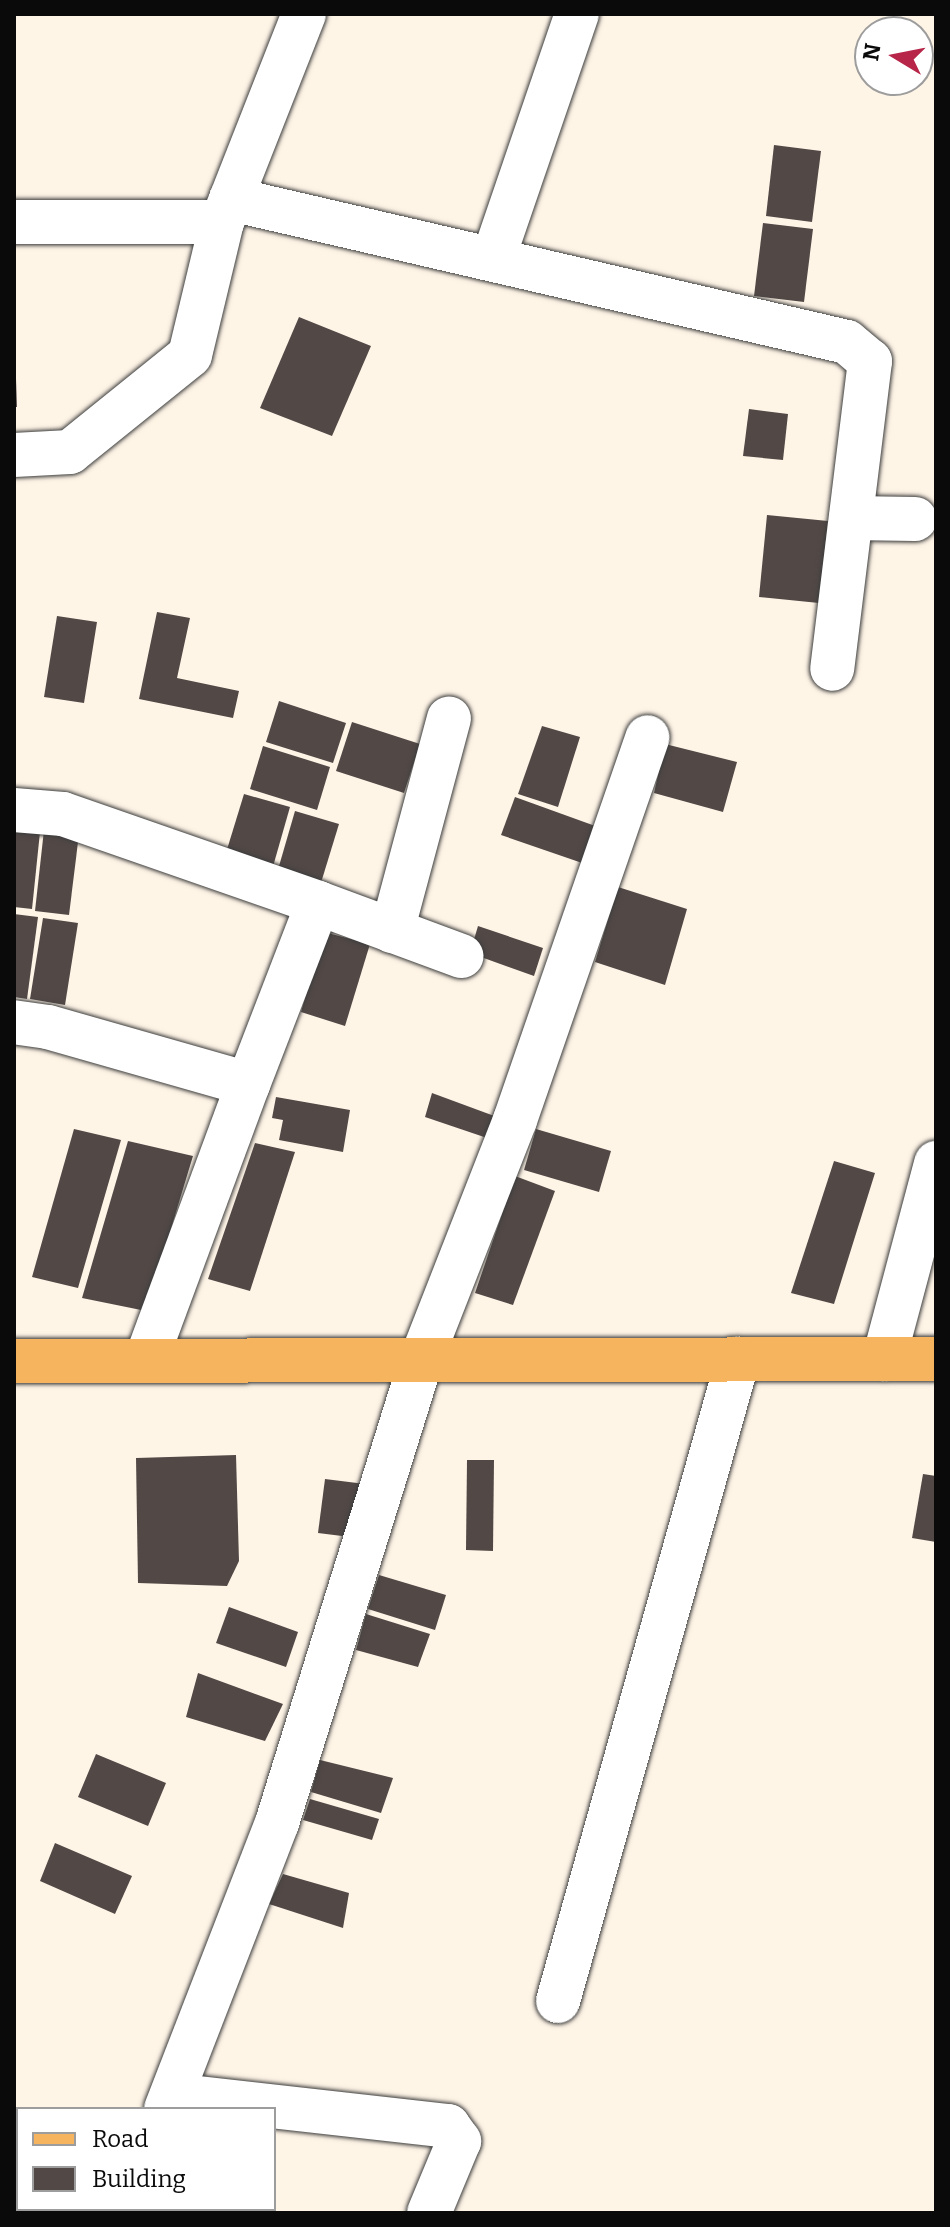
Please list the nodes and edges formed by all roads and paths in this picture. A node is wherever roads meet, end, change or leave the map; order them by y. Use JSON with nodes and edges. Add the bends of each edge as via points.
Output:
{"nodes":[{"id":1,"x":304,"y":14,"type":"edge"},
{"id":2,"x":577,"y":14,"type":"edge"},
{"id":3,"x":227,"y":210,"type":"junction"},
{"id":4,"x":14,"y":222,"type":"edge"},
{"id":5,"x":493,"y":259,"type":"junction"},
{"id":6,"x":14,"y":455,"type":"edge"},
{"id":7,"x":851,"y":518,"type":"junction"},
{"id":8,"x":915,"y":519,"type":"dead end"},
{"id":9,"x":832,"y":669,"type":"dead end"},
{"id":10,"x":449,"y":718,"type":"dead end"},
{"id":11,"x":648,"y":737,"type":"dead end"},
{"id":12,"x":14,"y":810,"type":"edge"},
{"id":13,"x":318,"y":903,"type":"junction"},
{"id":14,"x":392,"y":931,"type":"junction"},
{"id":15,"x":461,"y":956,"type":"dead end"},
{"id":16,"x":14,"y":1022,"type":"edge"},
{"id":17,"x":248,"y":1084,"type":"junction"},
{"id":18,"x":936,"y":1163,"type":"edge"},
{"id":19,"x":738,"y":1359,"type":"junction"},
{"id":20,"x":884,"y":1359,"type":"junction"},
{"id":21,"x":936,"y":1359,"type":"edge"},
{"id":22,"x":146,"y":1360,"type":"junction"},
{"id":23,"x":421,"y":1360,"type":"junction"},
{"id":24,"x":14,"y":1361,"type":"edge"},
{"id":25,"x":558,"y":2001,"type":"dead end"},
{"id":26,"x":169,"y":2102,"type":"edge"},
{"id":27,"x":227,"y":2107,"type":"edge"},
{"id":28,"x":276,"y":2111,"type":"edge"},
{"id":29,"x":429,"y":2213,"type":"edge"}],
"edges":[{"from":1,"to":3,"type":"street"},
{"from":2,"to":5,"type":"street"},
{"from":3,"to":4,"type":"street"},
{"from":3,"to":5,"type":"street"},
{"from":3,"to":6,"type":"street","via":[[190,355],[70,452]]},
{"from":5,"to":7,"type":"street","via":[[847,342],[870,361]]},
{"from":7,"to":8,"type":"street"},
{"from":7,"to":9,"type":"street"},
{"from":10,"to":14,"type":"street"},
{"from":11,"to":23,"type":"street","via":[[515,1120]]},
{"from":12,"to":13,"type":"street","via":[[63,814]]},
{"from":13,"to":14,"type":"street"},
{"from":13,"to":17,"type":"street"},
{"from":14,"to":15,"type":"street"},
{"from":16,"to":17,"type":"street"},
{"from":17,"to":22,"type":"street"},
{"from":18,"to":20,"type":"street"},
{"from":19,"to":20,"type":"main road"},
{"from":19,"to":23,"type":"main road"},
{"from":19,"to":25,"type":"street"},
{"from":20,"to":21,"type":"main road"},
{"from":22,"to":23,"type":"main road"},
{"from":22,"to":24,"type":"main road"},
{"from":23,"to":26,"type":"street","via":[[302,1751]]},
{"from":26,"to":27,"type":"street"},
{"from":28,"to":29,"type":"street","via":[[448,2126],[459,2141]]}]}
